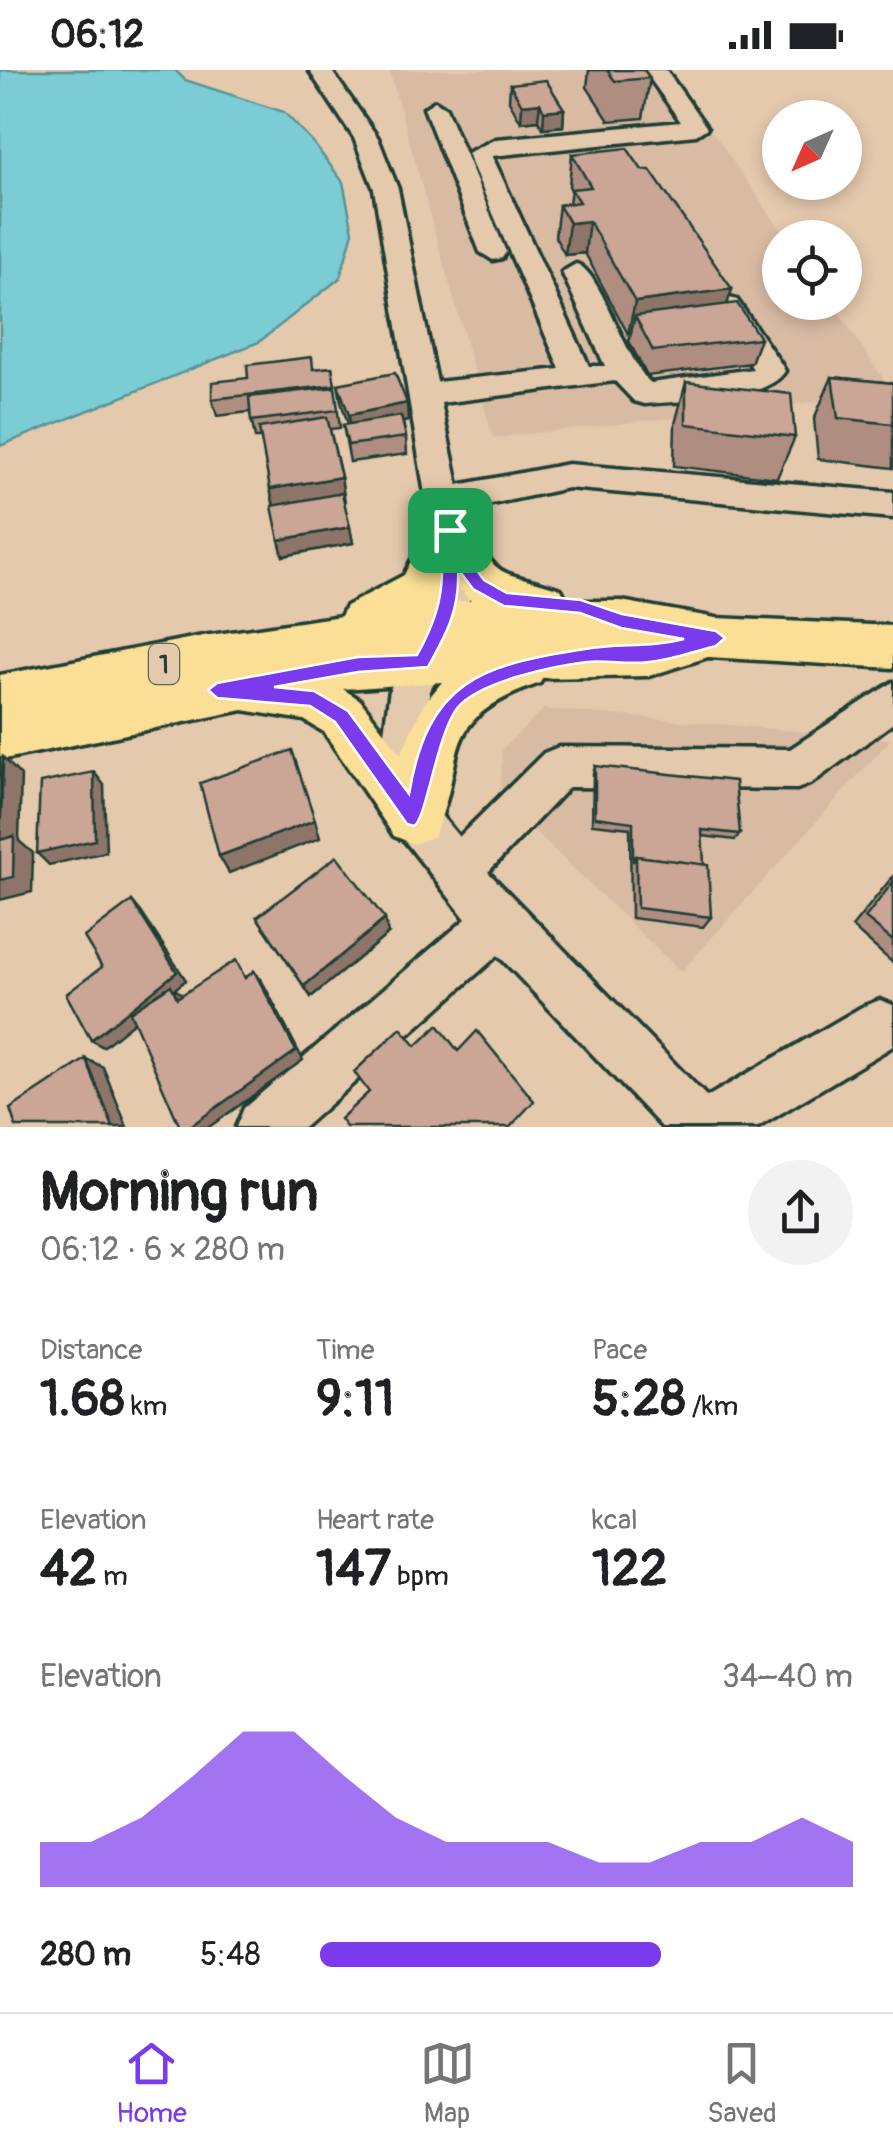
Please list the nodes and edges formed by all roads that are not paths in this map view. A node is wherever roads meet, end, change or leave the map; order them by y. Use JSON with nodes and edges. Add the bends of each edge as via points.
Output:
{"nodes":[{"id":1,"x":320,"y":70,"type":"edge"},
{"id":2,"x":655,"y":70,"type":"edge"},
{"id":3,"x":434,"y":108,"type":"dead end"},
{"id":4,"x":492,"y":252,"type":"dead end"},
{"id":5,"x":576,"y":272,"type":"dead end"},
{"id":6,"x":716,"y":290,"type":"edge"},
{"id":7,"x":625,"y":374,"type":"junction"},
{"id":8,"x":578,"y":376,"type":"junction"},
{"id":9,"x":423,"y":394,"type":"junction"},
{"id":10,"x":893,"y":505,"type":"edge"},
{"id":11,"x":446,"y":516,"type":"junction"},
{"id":12,"x":328,"y":635,"type":"junction"},
{"id":13,"x":604,"y":638,"type":"junction"},
{"id":14,"x":434,"y":642,"type":"junction"},
{"id":15,"x":893,"y":647,"type":"edge"},
{"id":16,"x":217,"y":690,"type":"junction"},
{"id":17,"x":0,"y":698,"type":"edge"},
{"id":18,"x":893,"y":700,"type":"edge"},
{"id":19,"x":0,"y":736,"type":"edge"},
{"id":20,"x":414,"y":817,"type":"junction"},
{"id":21,"x":458,"y":870,"type":"junction"},
{"id":22,"x":499,"y":922,"type":"junction"},
{"id":23,"x":880,"y":1026,"type":"dead end"},
{"id":24,"x":263,"y":1127,"type":"edge"},
{"id":25,"x":699,"y":1127,"type":"edge"},
{"id":26,"x":707,"y":1127,"type":"edge"}],
"edges":[{"from":1,"to":9,"type":"street","via":[[366,138],[386,189]]},
{"from":2,"to":8,"type":"street","via":[[696,128],[496,146],[479,153]]},
{"from":3,"to":4,"type":"street"},
{"from":5,"to":7,"type":"street"},
{"from":6,"to":7,"type":"street","via":[[770,371],[767,376],[657,396],[636,390]]},
{"from":7,"to":8,"type":"street"},
{"from":8,"to":9,"type":"street"},
{"from":9,"to":11,"type":"street"},
{"from":10,"to":11,"type":"street","via":[[568,476]]},
{"from":11,"to":12,"type":"main road","via":[[430,582],[412,598]]},
{"from":11,"to":13,"type":"main road","via":[[463,564],[479,584],[504,599],[581,606]]},
{"from":11,"to":14,"type":"street","via":[[451,597]]},
{"from":12,"to":14,"type":"main road","number":"1"},
{"from":12,"to":17,"type":"main road","number":"1"},
{"from":13,"to":14,"type":"main road","number":"1"},
{"from":13,"to":15,"type":"main road","number":"1","via":[[649,655],[716,638]]},
{"from":13,"to":20,"type":"main road","via":[[482,680],[453,701],[424,758]]},
{"from":14,"to":16,"type":"main road","number":"1","via":[[358,665]]},
{"from":14,"to":20,"type":"street","via":[[403,720],[401,761]]},
{"from":16,"to":19,"type":"main road","number":"1"},
{"from":16,"to":20,"type":"main road","via":[[314,698],[342,716]]},
{"from":18,"to":21,"type":"street","via":[[797,769],[558,768]]},
{"from":20,"to":21,"type":"street"},
{"from":21,"to":22,"type":"street"},
{"from":22,"to":24,"type":"street"},
{"from":22,"to":25,"type":"street"},
{"from":23,"to":26,"type":"street"}]}
